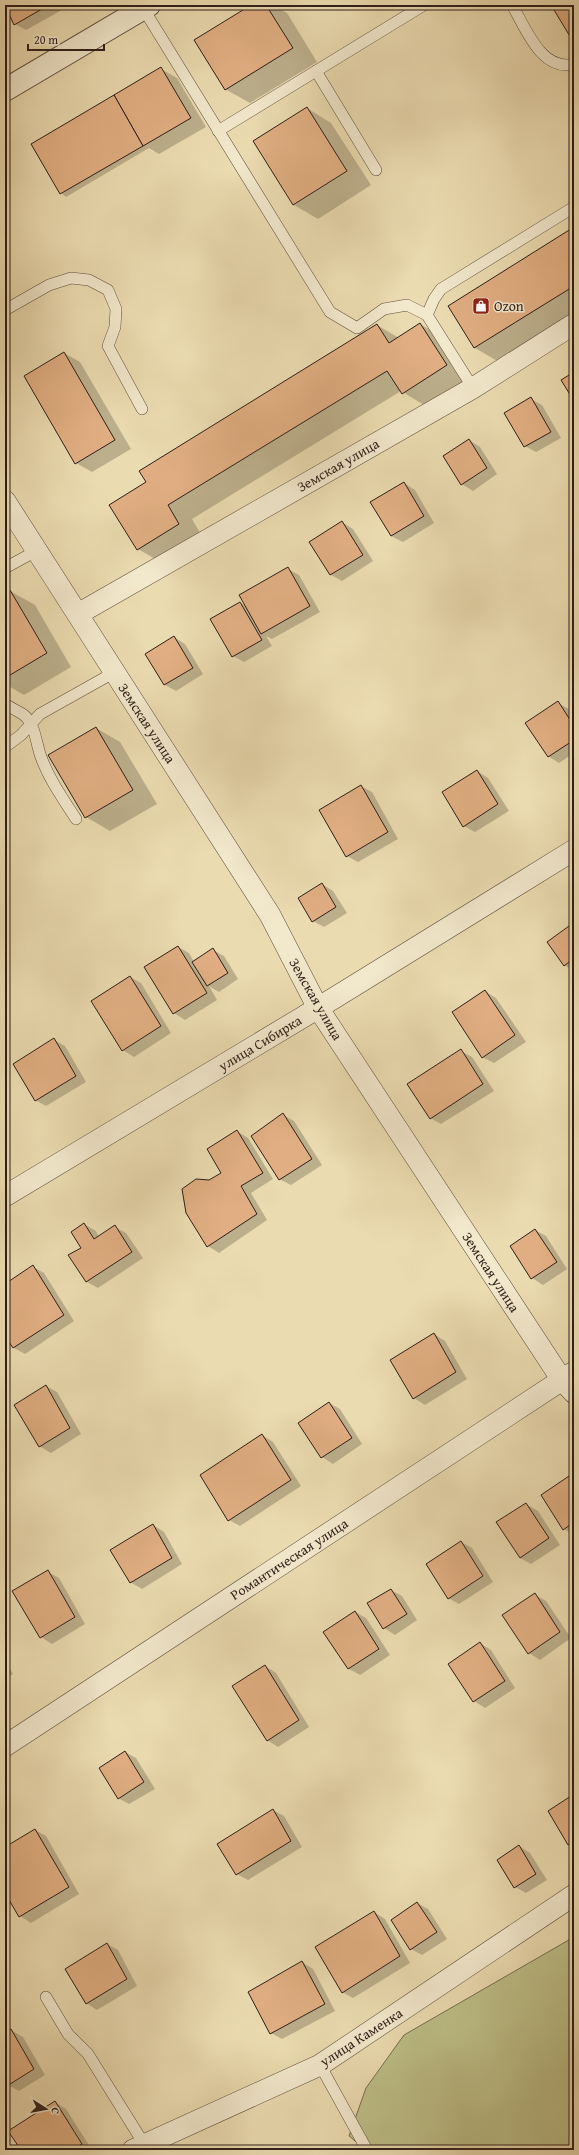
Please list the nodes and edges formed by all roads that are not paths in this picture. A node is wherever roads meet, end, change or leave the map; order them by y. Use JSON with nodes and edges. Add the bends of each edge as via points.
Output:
{"nodes":[{"id":1,"x":424,"y":5,"type":"edge"},
{"id":2,"x":512,"y":5,"type":"edge"},
{"id":3,"x":146,"y":7,"type":"edge"},
{"id":4,"x":574,"y":64,"type":"edge"},
{"id":5,"x":316,"y":71,"type":"junction"},
{"id":6,"x":5,"y":90,"type":"edge"},
{"id":7,"x":218,"y":130,"type":"junction"},
{"id":8,"x":376,"y":170,"type":"dead end"},
{"id":9,"x":574,"y":207,"type":"edge"},
{"id":10,"x":5,"y":310,"type":"edge"},
{"id":11,"x":427,"y":315,"type":"junction"},
{"id":12,"x":574,"y":324,"type":"edge"},
{"id":13,"x":472,"y":388,"type":"junction"},
{"id":14,"x":142,"y":409,"type":"dead end"},
{"id":15,"x":5,"y":501,"type":"edge"},
{"id":16,"x":36,"y":551,"type":"junction"},
{"id":17,"x":5,"y":568,"type":"edge"},
{"id":18,"x":78,"y":614,"type":"junction"},
{"id":19,"x":115,"y":672,"type":"junction"},
{"id":20,"x":5,"y":704,"type":"edge"},
{"id":21,"x":30,"y":725,"type":"junction"},
{"id":22,"x":5,"y":747,"type":"edge"},
{"id":23,"x":76,"y":819,"type":"dead end"},
{"id":24,"x":574,"y":850,"type":"edge"},
{"id":25,"x":318,"y":1008,"type":"junction"},
{"id":26,"x":5,"y":1196,"type":"edge"},
{"id":27,"x":570,"y":1382,"type":"edge"},
{"id":28,"x":5,"y":1746,"type":"edge"},
{"id":29,"x":574,"y":1895,"type":"edge"},
{"id":30,"x":46,"y":1997,"type":"dead end"},
{"id":31,"x":320,"y":2065,"type":"junction"},
{"id":32,"x":139,"y":2147,"type":"edge"},
{"id":33,"x":367,"y":2150,"type":"edge"}],
"edges":[{"from":1,"to":5,"type":"lane"},
{"from":2,"to":4,"type":"lane","via":[[541,54],[552,62],[566,66]]},
{"from":3,"to":6,"type":"street"},
{"from":3,"to":7,"type":"lane"},
{"from":5,"to":7,"type":"lane"},
{"from":5,"to":8,"type":"lane"},
{"from":7,"to":11,"type":"lane","via":[[330,312],[357,328],[384,309],[407,305]]},
{"from":9,"to":11,"type":"lane","via":[[441,289]]},
{"from":10,"to":14,"type":"lane","via":[[48,285],[71,278],[89,280],[108,290],[116,309],[115,327],[108,346]]},
{"from":11,"to":13,"type":"lane"},
{"from":12,"to":13,"type":"street","name":"Земская улица"},
{"from":13,"to":18,"type":"street","name":"Земская улица"},
{"from":15,"to":16,"type":"street","name":"Земская улица"},
{"from":16,"to":17,"type":"lane"},
{"from":16,"to":18,"type":"street","name":"Земская улица"},
{"from":18,"to":19,"type":"street","name":"Земская улица"},
{"from":19,"to":21,"type":"lane","via":[[40,714]]},
{"from":19,"to":25,"type":"street","name":"Земская улица","via":[[270,915]]},
{"from":20,"to":21,"type":"lane","via":[[24,716]]},
{"from":21,"to":22,"type":"lane"},
{"from":21,"to":23,"type":"lane","via":[[52,781]]},
{"from":24,"to":25,"type":"street","name":"улица Сибирка"},
{"from":25,"to":26,"type":"street","name":"улица Сибирка"},
{"from":25,"to":27,"type":"street","name":"Земская улица"},
{"from":27,"to":28,"type":"street","name":"Романтическая улица"},
{"from":29,"to":31,"type":"street","name":"улица Каменка"},
{"from":30,"to":32,"type":"lane","via":[[68,2034],[88,2054]]},
{"from":31,"to":32,"type":"street","name":"улица Каменка"},
{"from":31,"to":33,"type":"lane"}]}
